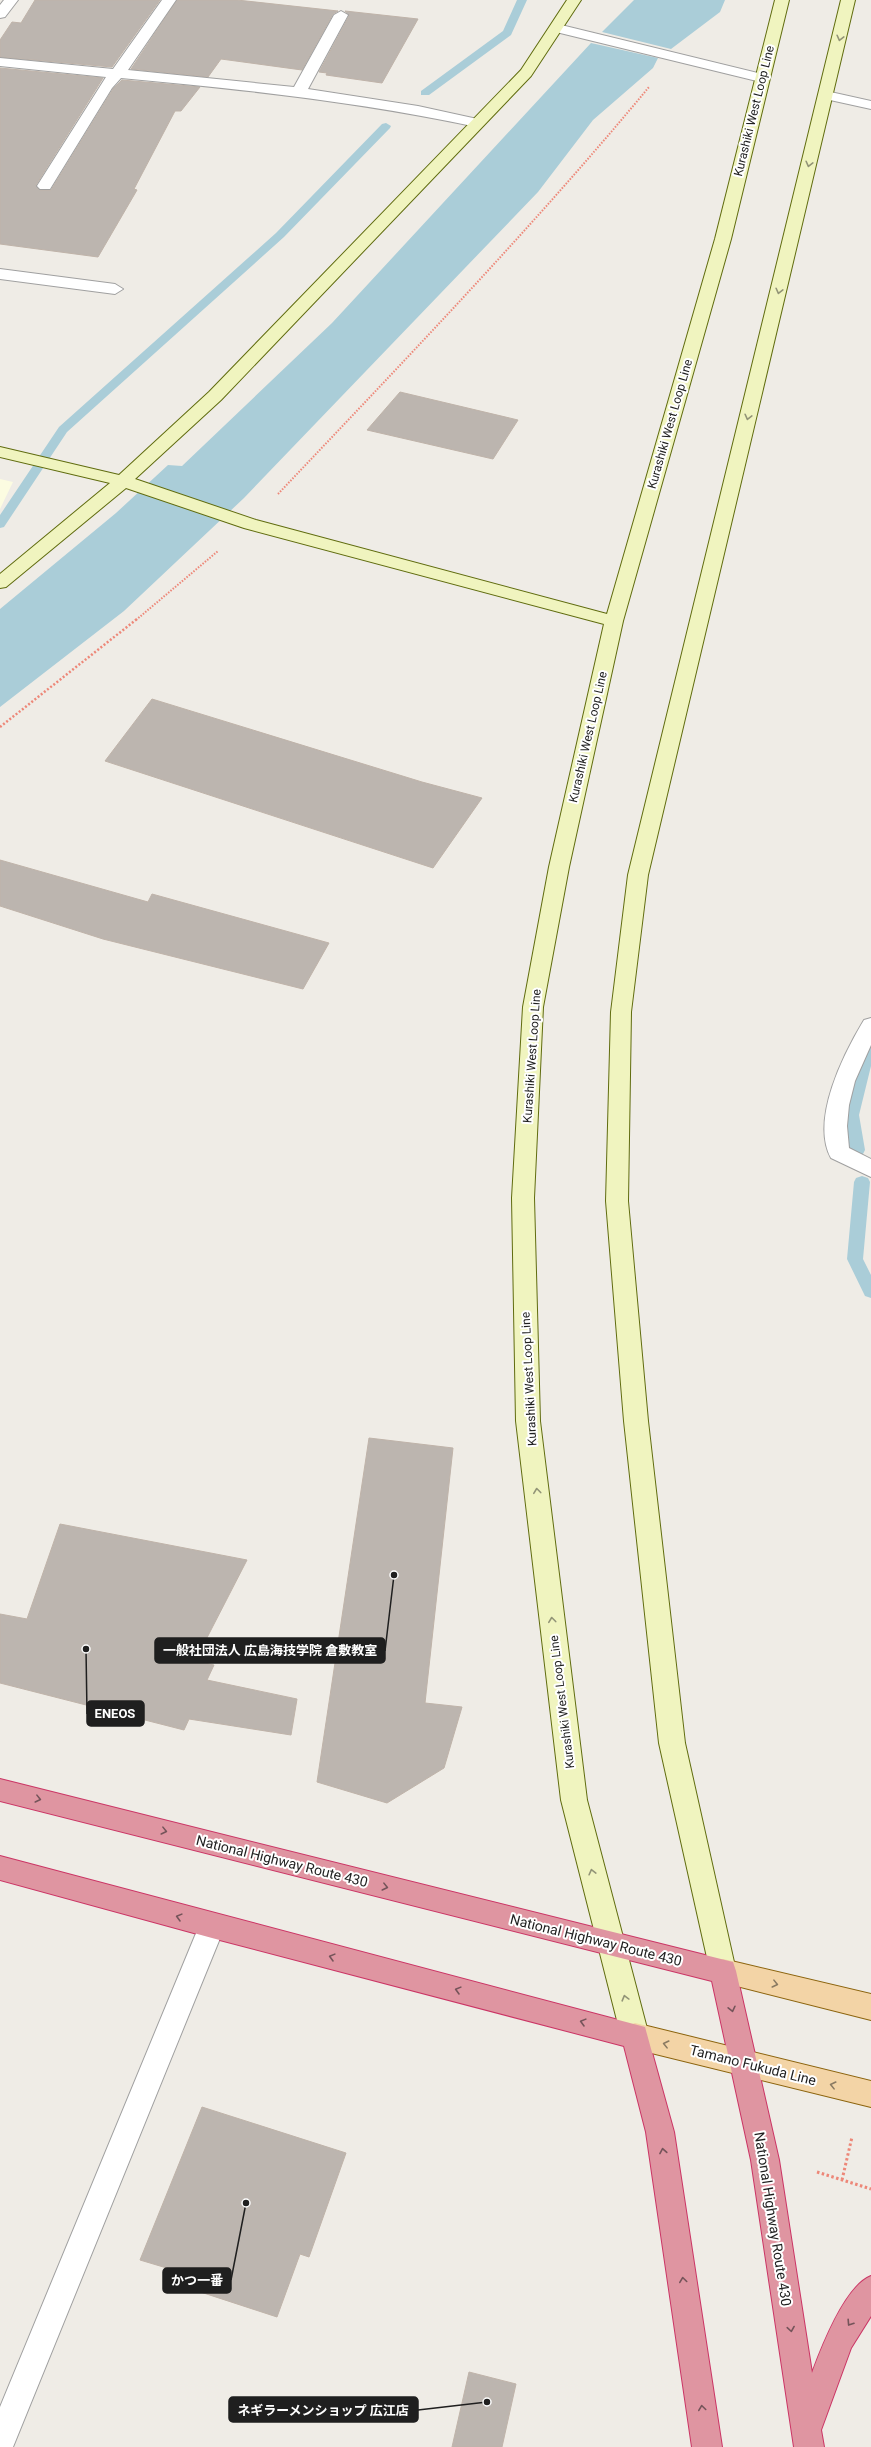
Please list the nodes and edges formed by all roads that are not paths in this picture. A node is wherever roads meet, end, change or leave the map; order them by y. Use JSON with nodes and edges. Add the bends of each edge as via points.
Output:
{"nodes":[{"id":1,"x":11,"y":0,"type":"edge"},
{"id":2,"x":169,"y":0,"type":"edge"},
{"id":3,"x":574,"y":0,"type":"edge"},
{"id":4,"x":782,"y":0,"type":"edge"},
{"id":5,"x":849,"y":4,"type":"edge"},
{"id":6,"x":0,"y":14,"type":"edge"},
{"id":7,"x":341,"y":15,"type":"dead end"},
{"id":8,"x":557,"y":28,"type":"junction"},
{"id":9,"x":0,"y":62,"type":"edge"},
{"id":10,"x":117,"y":74,"type":"junction"},
{"id":11,"x":761,"y":78,"type":"junction"},
{"id":12,"x":299,"y":92,"type":"junction"},
{"id":13,"x":826,"y":95,"type":"junction"},
{"id":14,"x":871,"y":105,"type":"edge"},
{"id":15,"x":477,"y":122,"type":"junction"},
{"id":16,"x":45,"y":186,"type":"dead end"},
{"id":17,"x":0,"y":274,"type":"edge"},
{"id":18,"x":115,"y":289,"type":"dead end"},
{"id":19,"x":0,"y":452,"type":"edge"},
{"id":20,"x":131,"y":484,"type":"junction"},
{"id":21,"x":0,"y":583,"type":"edge"},
{"id":22,"x":614,"y":621,"type":"junction"},
{"id":23,"x":871,"y":1025,"type":"edge"},
{"id":24,"x":871,"y":1170,"type":"edge"},
{"id":25,"x":0,"y":1790,"type":"edge"},
{"id":26,"x":0,"y":1868,"type":"edge"},
{"id":27,"x":212,"y":1926,"type":"junction"},
{"id":28,"x":611,"y":1944,"type":"junction"},
{"id":29,"x":723,"y":1971,"type":"junction"},
{"id":30,"x":871,"y":2007,"type":"edge"},
{"id":31,"x":635,"y":2036,"type":"junction"},
{"id":32,"x":744,"y":2064,"type":"junction"},
{"id":33,"x":871,"y":2094,"type":"edge"},
{"id":34,"x":871,"y":2290,"type":"edge"},
{"id":35,"x":808,"y":2438,"type":"edge"},
{"id":36,"x":0,"y":2443,"type":"edge"},
{"id":37,"x":707,"y":2447,"type":"edge"}],
"edges":[{"from":1,"to":6,"type":"street"},
{"from":2,"to":10,"type":"street"},
{"from":3,"to":8,"type":"main road"},
{"from":4,"to":11,"type":"main road","name":"Kurashiki West Loop Line"},
{"from":5,"to":13,"type":"main road","one_way":true},
{"from":7,"to":12,"type":"street"},
{"from":8,"to":11,"type":"street"},
{"from":8,"to":15,"type":"main road","via":[[526,73]]},
{"from":9,"to":10,"type":"street"},
{"from":10,"to":12,"type":"street"},
{"from":10,"to":16,"type":"street","via":[[106,86]]},
{"from":11,"to":22,"type":"main road","name":"Kurashiki West Loop Line","via":[[723,239]]},
{"from":12,"to":15,"type":"street"},
{"from":13,"to":14,"type":"street"},
{"from":13,"to":29,"type":"main road","one_way":true,"via":[[638,875],[622,1012],[617,1201],[637,1428],[672,1743]]},
{"from":15,"to":20,"type":"main road"},
{"from":17,"to":18,"type":"street"},
{"from":19,"to":20,"type":"main road"},
{"from":20,"to":21,"type":"main road"},
{"from":20,"to":22,"type":"main road","via":[[250,524]]},
{"from":28,"to":22,"type":"main road","name":"Kurashiki West Loop Line","one_way":true,"via":[[574,1800],[529,1429],[523,1198],[533,1007],[559,866]]},
{"from":23,"to":24,"type":"street","via":[[856,1052],[844,1083],[836,1119],[839,1152]]},
{"from":25,"to":28,"type":"highway","name":"National Highway Route 430","one_way":true},
{"from":27,"to":26,"type":"highway","one_way":true},
{"from":31,"to":27,"type":"highway","one_way":true},
{"from":27,"to":36,"type":"street"},
{"from":28,"to":29,"type":"highway","name":"National Highway Route 430"},
{"from":31,"to":28,"type":"main road","name":"Kurashiki West Loop Line","one_way":true},
{"from":29,"to":30,"type":"main road","one_way":true},
{"from":29,"to":32,"type":"highway","name":"National Highway Route 430","one_way":true},
{"from":32,"to":31,"type":"main road","name":"Tamano Fukuda Line","one_way":true},
{"from":37,"to":31,"type":"highway","one_way":true,"via":[[660,2132]]},
{"from":33,"to":32,"type":"main road","name":"Tamano Fukuda Line","one_way":true},
{"from":32,"to":35,"type":"highway","name":"National Highway Route 430","one_way":true,"via":[[765,2160]]},
{"from":34,"to":35,"type":"highway","one_way":true,"via":[[839,2340]]}]}
